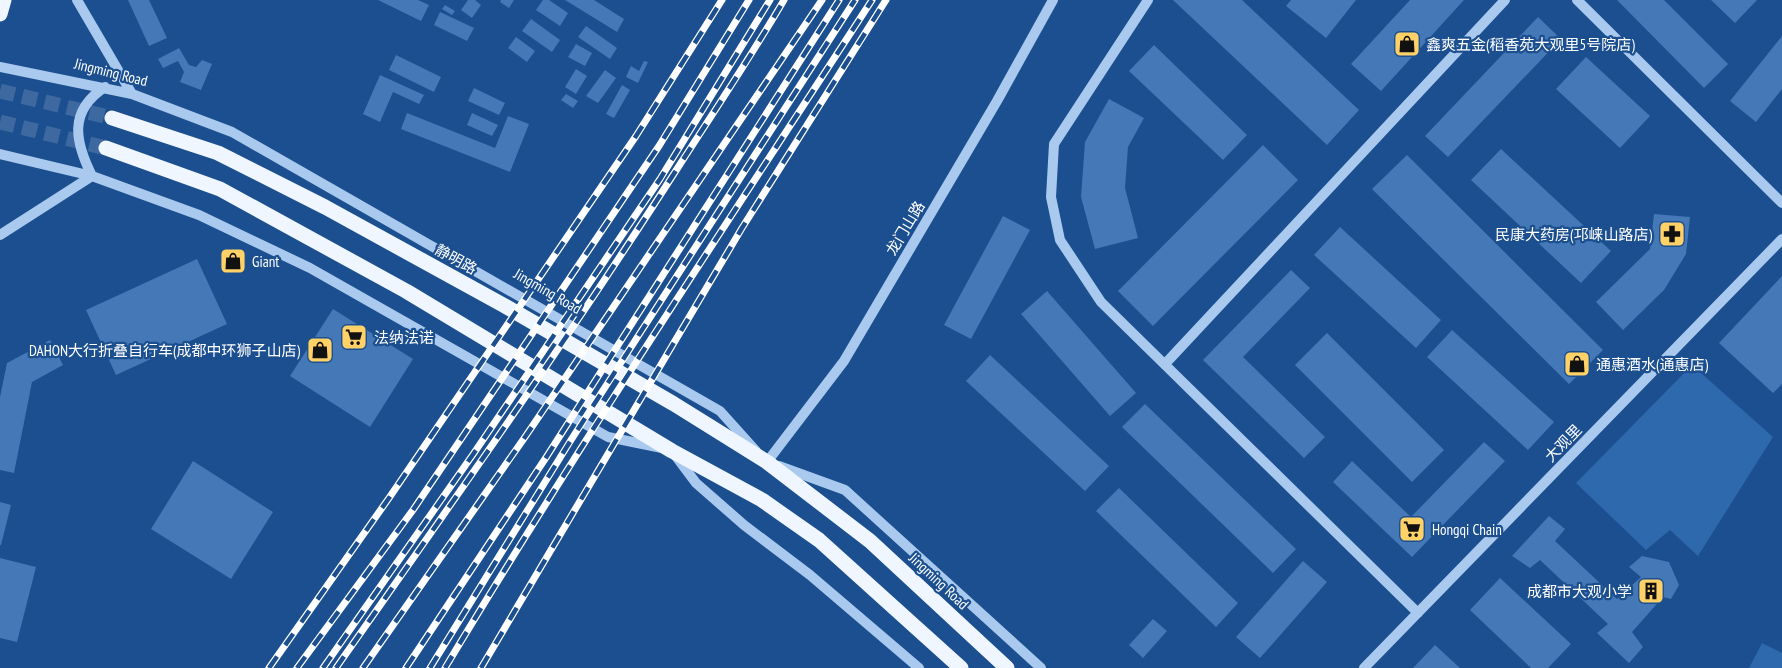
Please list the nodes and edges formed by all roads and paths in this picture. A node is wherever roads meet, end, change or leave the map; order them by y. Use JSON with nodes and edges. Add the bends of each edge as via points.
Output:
{"nodes":[{"id":1,"x":4,"y":0,"type":"edge"},
{"id":2,"x":77,"y":0,"type":"edge"},
{"id":3,"x":1053,"y":0,"type":"edge"},
{"id":4,"x":1148,"y":0,"type":"edge"},
{"id":5,"x":1504,"y":0,"type":"edge"},
{"id":6,"x":1577,"y":0,"type":"edge"},
{"id":7,"x":0,"y":14,"type":"edge"},
{"id":8,"x":0,"y":67,"type":"edge"},
{"id":9,"x":105,"y":87,"type":"junction"},
{"id":10,"x":132,"y":94,"type":"junction"},
{"id":11,"x":112,"y":118,"type":"tunnel mouth"},
{"id":12,"x":106,"y":148,"type":"tunnel mouth"},
{"id":13,"x":0,"y":154,"type":"edge"},
{"id":14,"x":92,"y":176,"type":"junction"},
{"id":15,"x":1782,"y":203,"type":"edge"},
{"id":16,"x":0,"y":235,"type":"edge"},
{"id":17,"x":1782,"y":239,"type":"edge"},
{"id":18,"x":1165,"y":364,"type":"junction"},
{"id":19,"x":672,"y":451,"type":"junction"},
{"id":20,"x":767,"y":462,"type":"junction"},
{"id":21,"x":1418,"y":613,"type":"junction"},
{"id":22,"x":919,"y":668,"type":"edge"},
{"id":23,"x":961,"y":668,"type":"edge"},
{"id":24,"x":1006,"y":668,"type":"edge"},
{"id":25,"x":1041,"y":668,"type":"edge"},
{"id":26,"x":1364,"y":668,"type":"edge"}],
"edges":[{"from":1,"to":7,"type":"main road"},
{"from":2,"to":10,"type":"street"},
{"from":3,"to":20,"type":"street","name":"龙门山路","via":[[844,361]]},
{"from":4,"to":18,"type":"street","via":[[1054,144],[1051,197],[1060,240],[1101,302]]},
{"from":5,"to":18,"type":"street"},
{"from":6,"to":15,"type":"street"},
{"from":8,"to":9,"type":"street","name":"Jingming Road"},
{"from":9,"to":10,"type":"street","name":"Jingming Road"},
{"from":9,"to":14,"type":"street","via":[[91,96],[79,120],[81,154]]},
{"from":10,"to":20,"type":"street","name":"Jingming Road","via":[[232,132],[672,383],[720,411]]},
{"from":11,"to":20,"type":"main road","name":"静明路","via":[[218,153],[326,207],[505,306]]},
{"from":12,"to":19,"type":"main road","via":[[220,189],[406,291]]},
{"from":13,"to":14,"type":"street"},
{"from":14,"to":16,"type":"street"},
{"from":14,"to":19,"type":"street","via":[[199,215],[310,268],[608,436]]},
{"from":17,"to":21,"type":"street","name":"大观里"},
{"from":18,"to":21,"type":"street"},
{"from":19,"to":22,"type":"street","via":[[696,483]]},
{"from":19,"to":23,"type":"main road","via":[[762,500],[819,540]]},
{"from":20,"to":24,"type":"main road","name":"Jingming Road","via":[[870,541]]},
{"from":20,"to":25,"type":"street","via":[[845,490]]},
{"from":21,"to":26,"type":"street","name":"大观里"}]}
